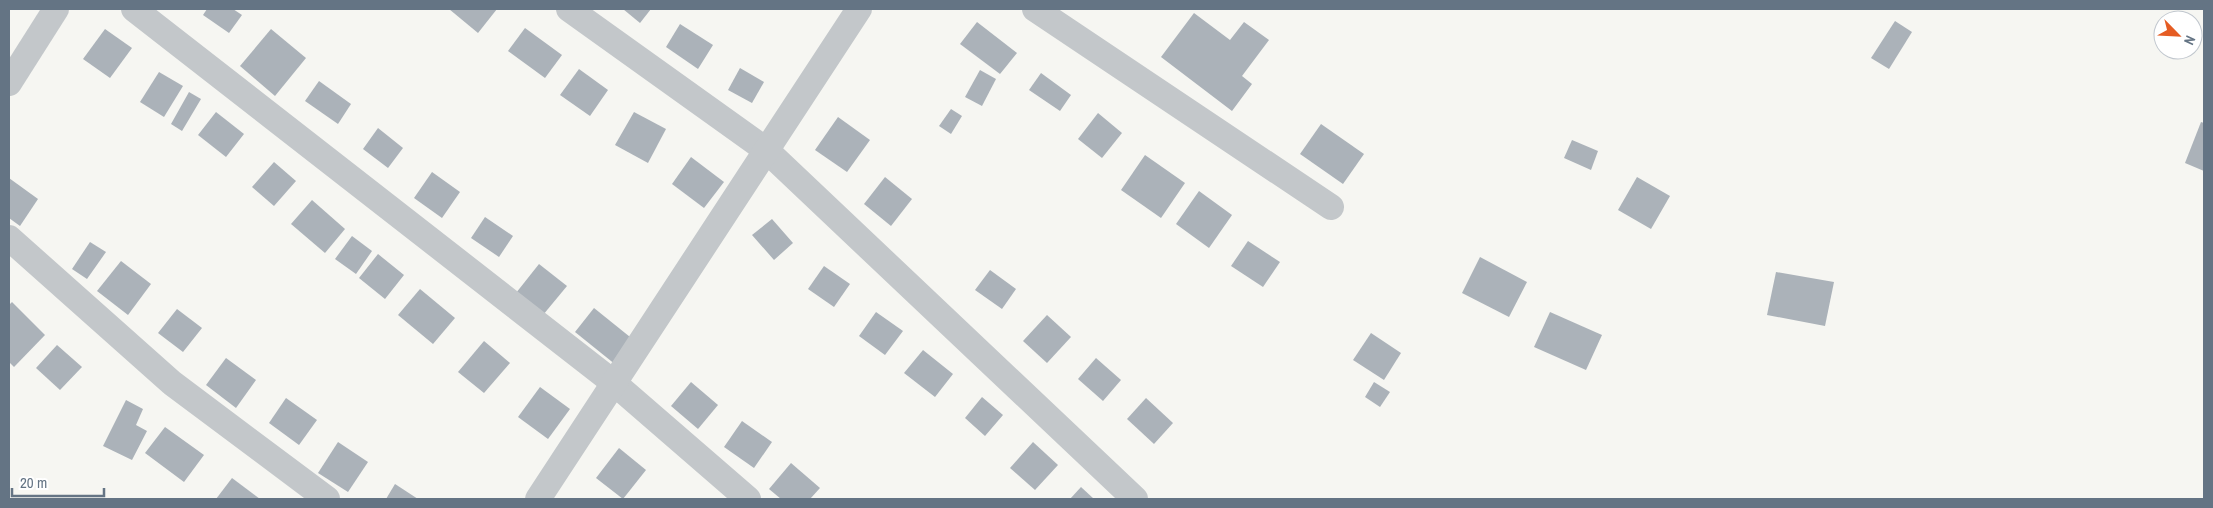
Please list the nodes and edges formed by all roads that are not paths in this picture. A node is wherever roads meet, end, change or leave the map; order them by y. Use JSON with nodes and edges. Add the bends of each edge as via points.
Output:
{"nodes":[{"id":1,"x":56,"y":9,"type":"edge"},
{"id":2,"x":134,"y":9,"type":"edge"},
{"id":3,"x":569,"y":9,"type":"edge"},
{"id":4,"x":859,"y":9,"type":"edge"},
{"id":5,"x":1035,"y":9,"type":"edge"},
{"id":6,"x":9,"y":83,"type":"edge"},
{"id":7,"x":766,"y":150,"type":"junction"},
{"id":8,"x":1331,"y":207,"type":"dead end"},
{"id":9,"x":9,"y":238,"type":"edge"},
{"id":10,"x":614,"y":383,"type":"junction"},
{"id":11,"x":327,"y":499,"type":"edge"},
{"id":12,"x":538,"y":499,"type":"edge"},
{"id":13,"x":748,"y":499,"type":"edge"},
{"id":14,"x":1135,"y":499,"type":"edge"}],
"edges":[{"from":1,"to":6,"type":"street"},
{"from":2,"to":10,"type":"street"},
{"from":3,"to":7,"type":"street"},
{"from":4,"to":7,"type":"street"},
{"from":5,"to":8,"type":"street"},
{"from":7,"to":10,"type":"street"},
{"from":7,"to":14,"type":"street"},
{"from":9,"to":11,"type":"street","via":[[172,383]]},
{"from":10,"to":12,"type":"street"},
{"from":10,"to":13,"type":"street"}]}
